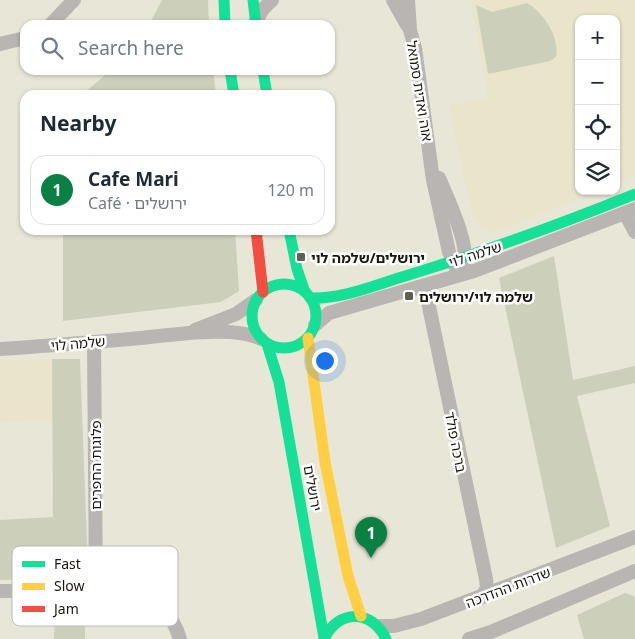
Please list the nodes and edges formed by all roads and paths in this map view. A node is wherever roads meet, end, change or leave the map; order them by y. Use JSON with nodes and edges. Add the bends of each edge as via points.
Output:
{"nodes":[{"id":1,"x":74,"y":0,"type":"edge"},
{"id":2,"x":224,"y":0,"type":"edge"},
{"id":3,"x":252,"y":0,"type":"edge"},
{"id":4,"x":272,"y":0,"type":"edge"},
{"id":5,"x":392,"y":0,"type":"edge"},
{"id":6,"x":408,"y":0,"type":"edge"},
{"id":7,"x":55,"y":20,"type":"edge"},
{"id":8,"x":225,"y":20,"type":"edge"},
{"id":9,"x":255,"y":20,"type":"edge"},
{"id":10,"x":258,"y":20,"type":"edge"},
{"id":11,"x":410,"y":30,"type":"junction"},
{"id":12,"x":20,"y":39,"type":"edge"},
{"id":13,"x":0,"y":44,"type":"edge"},
{"id":14,"x":231,"y":75,"type":"edge"},
{"id":15,"x":264,"y":75,"type":"edge"},
{"id":16,"x":233,"y":90,"type":"edge"},
{"id":17,"x":266,"y":90,"type":"edge"},
{"id":18,"x":429,"y":152,"type":"junction"},
{"id":19,"x":635,"y":194,"type":"edge"},
{"id":20,"x":630,"y":211,"type":"edge"},
{"id":21,"x":635,"y":232,"type":"edge"},
{"id":22,"x":256,"y":235,"type":"edge"},
{"id":23,"x":290,"y":235,"type":"edge"},
{"id":24,"x":466,"y":258,"type":"junction"},
{"id":25,"x":451,"y":262,"type":"junction"},
{"id":26,"x":460,"y":275,"type":"junction"},
{"id":27,"x":418,"y":287,"type":"junction"},
{"id":28,"x":307,"y":295,"type":"junction"},
{"id":29,"x":260,"y":296,"type":"junction"},
{"id":30,"x":315,"y":324,"type":"junction"},
{"id":31,"x":185,"y":334,"type":"junction"},
{"id":32,"x":308,"y":338,"type":"junction"},
{"id":33,"x":94,"y":342,"type":"junction"},
{"id":34,"x":264,"y":342,"type":"junction"},
{"id":35,"x":0,"y":349,"type":"edge"},
{"id":36,"x":635,"y":537,"type":"edge"},
{"id":37,"x":96,"y":546,"type":"edge"},
{"id":38,"x":635,"y":571,"type":"edge"},
{"id":39,"x":481,"y":598,"type":"junction"},
{"id":40,"x":361,"y":616,"type":"junction"},
{"id":41,"x":175,"y":626,"type":"edge"},
{"id":42,"x":379,"y":626,"type":"junction"},
{"id":43,"x":496,"y":635,"type":"edge"},
{"id":44,"x":324,"y":638,"type":"edge"},
{"id":45,"x":180,"y":639,"type":"edge"},
{"id":46,"x":386,"y":639,"type":"edge"},
{"id":47,"x":469,"y":639,"type":"edge"}],
"edges":[{"from":1,"to":7,"type":"street"},
{"from":2,"to":8,"type":"street"},
{"from":3,"to":9,"type":"street"},
{"from":4,"to":10,"type":"street"},
{"from":5,"to":11,"type":"street","name":"אוה ואדית סמואל"},
{"from":6,"to":11,"type":"street","name":"אוה ואדית סמואל"},
{"from":11,"to":18,"type":"street","name":"אוה ואדית סמואל"},
{"from":12,"to":13,"type":"street"},
{"from":14,"to":16,"type":"street"},
{"from":15,"to":17,"type":"street"},
{"from":18,"to":24,"type":"street","name":"אוה ואדית סמואל","via":[[454,215]]},
{"from":18,"to":25,"type":"street","name":"אוה ואדית סמואל"},
{"from":19,"to":24,"type":"street","name":"שלמה לוי"},
{"from":20,"to":21,"type":"street"},
{"from":20,"to":26,"type":"street","name":"שלמה לוי"},
{"from":22,"to":29,"type":"street"},
{"from":23,"to":28,"type":"street","via":[[297,269]]},
{"from":24,"to":25,"type":"street","name":"שלמה לוי"},
{"from":24,"to":26,"type":"street"},
{"from":25,"to":26,"type":"street","name":"אוה ואדית סמואל"},
{"from":25,"to":28,"type":"street","name":"שלמה לוי","via":[[346,294],[323,298]]},
{"from":26,"to":27,"type":"street","name":"שלמה לוי"},
{"from":27,"to":30,"type":"street","name":"שלמה לוי","via":[[329,313]]},
{"from":27,"to":39,"type":"street","name":"ברכה פולד","via":[[427,297],[486,579],[487,588]]},
{"from":28,"to":29,"type":"street","via":[[296,286],[286,284],[275,285]]},
{"from":28,"to":30,"type":"street","via":[[316,311]]},
{"from":29,"to":31,"type":"street","name":"שלמה לוי","via":[[236,314]]},
{"from":29,"to":34,"type":"street","via":[[252,320]]},
{"from":30,"to":32,"type":"street"},
{"from":31,"to":33,"type":"street","name":"שלמה לוי"},
{"from":31,"to":34,"type":"street","name":"שלמה לוי","via":[[240,332]]},
{"from":32,"to":34,"type":"street","via":[[301,344],[284,349]]},
{"from":32,"to":40,"type":"street","name":"ירושלים","via":[[330,486],[351,590]]},
{"from":33,"to":35,"type":"street","name":"שלמה לוי"},
{"from":33,"to":37,"type":"street","name":"פלוגות החפרים"},
{"from":34,"to":44,"type":"street","name":"ירושלים","via":[[279,382]]},
{"from":36,"to":39,"type":"street","name":"שדרות ההדרכה"},
{"from":38,"to":43,"type":"street"},
{"from":39,"to":42,"type":"street","name":"שדרות ההדרכה","via":[[405,624]]},
{"from":40,"to":42,"type":"street"},
{"from":40,"to":44,"type":"street","via":[[340,619]]},
{"from":41,"to":45,"type":"street"},
{"from":42,"to":46,"type":"street"},
{"from":43,"to":47,"type":"street"}]}
